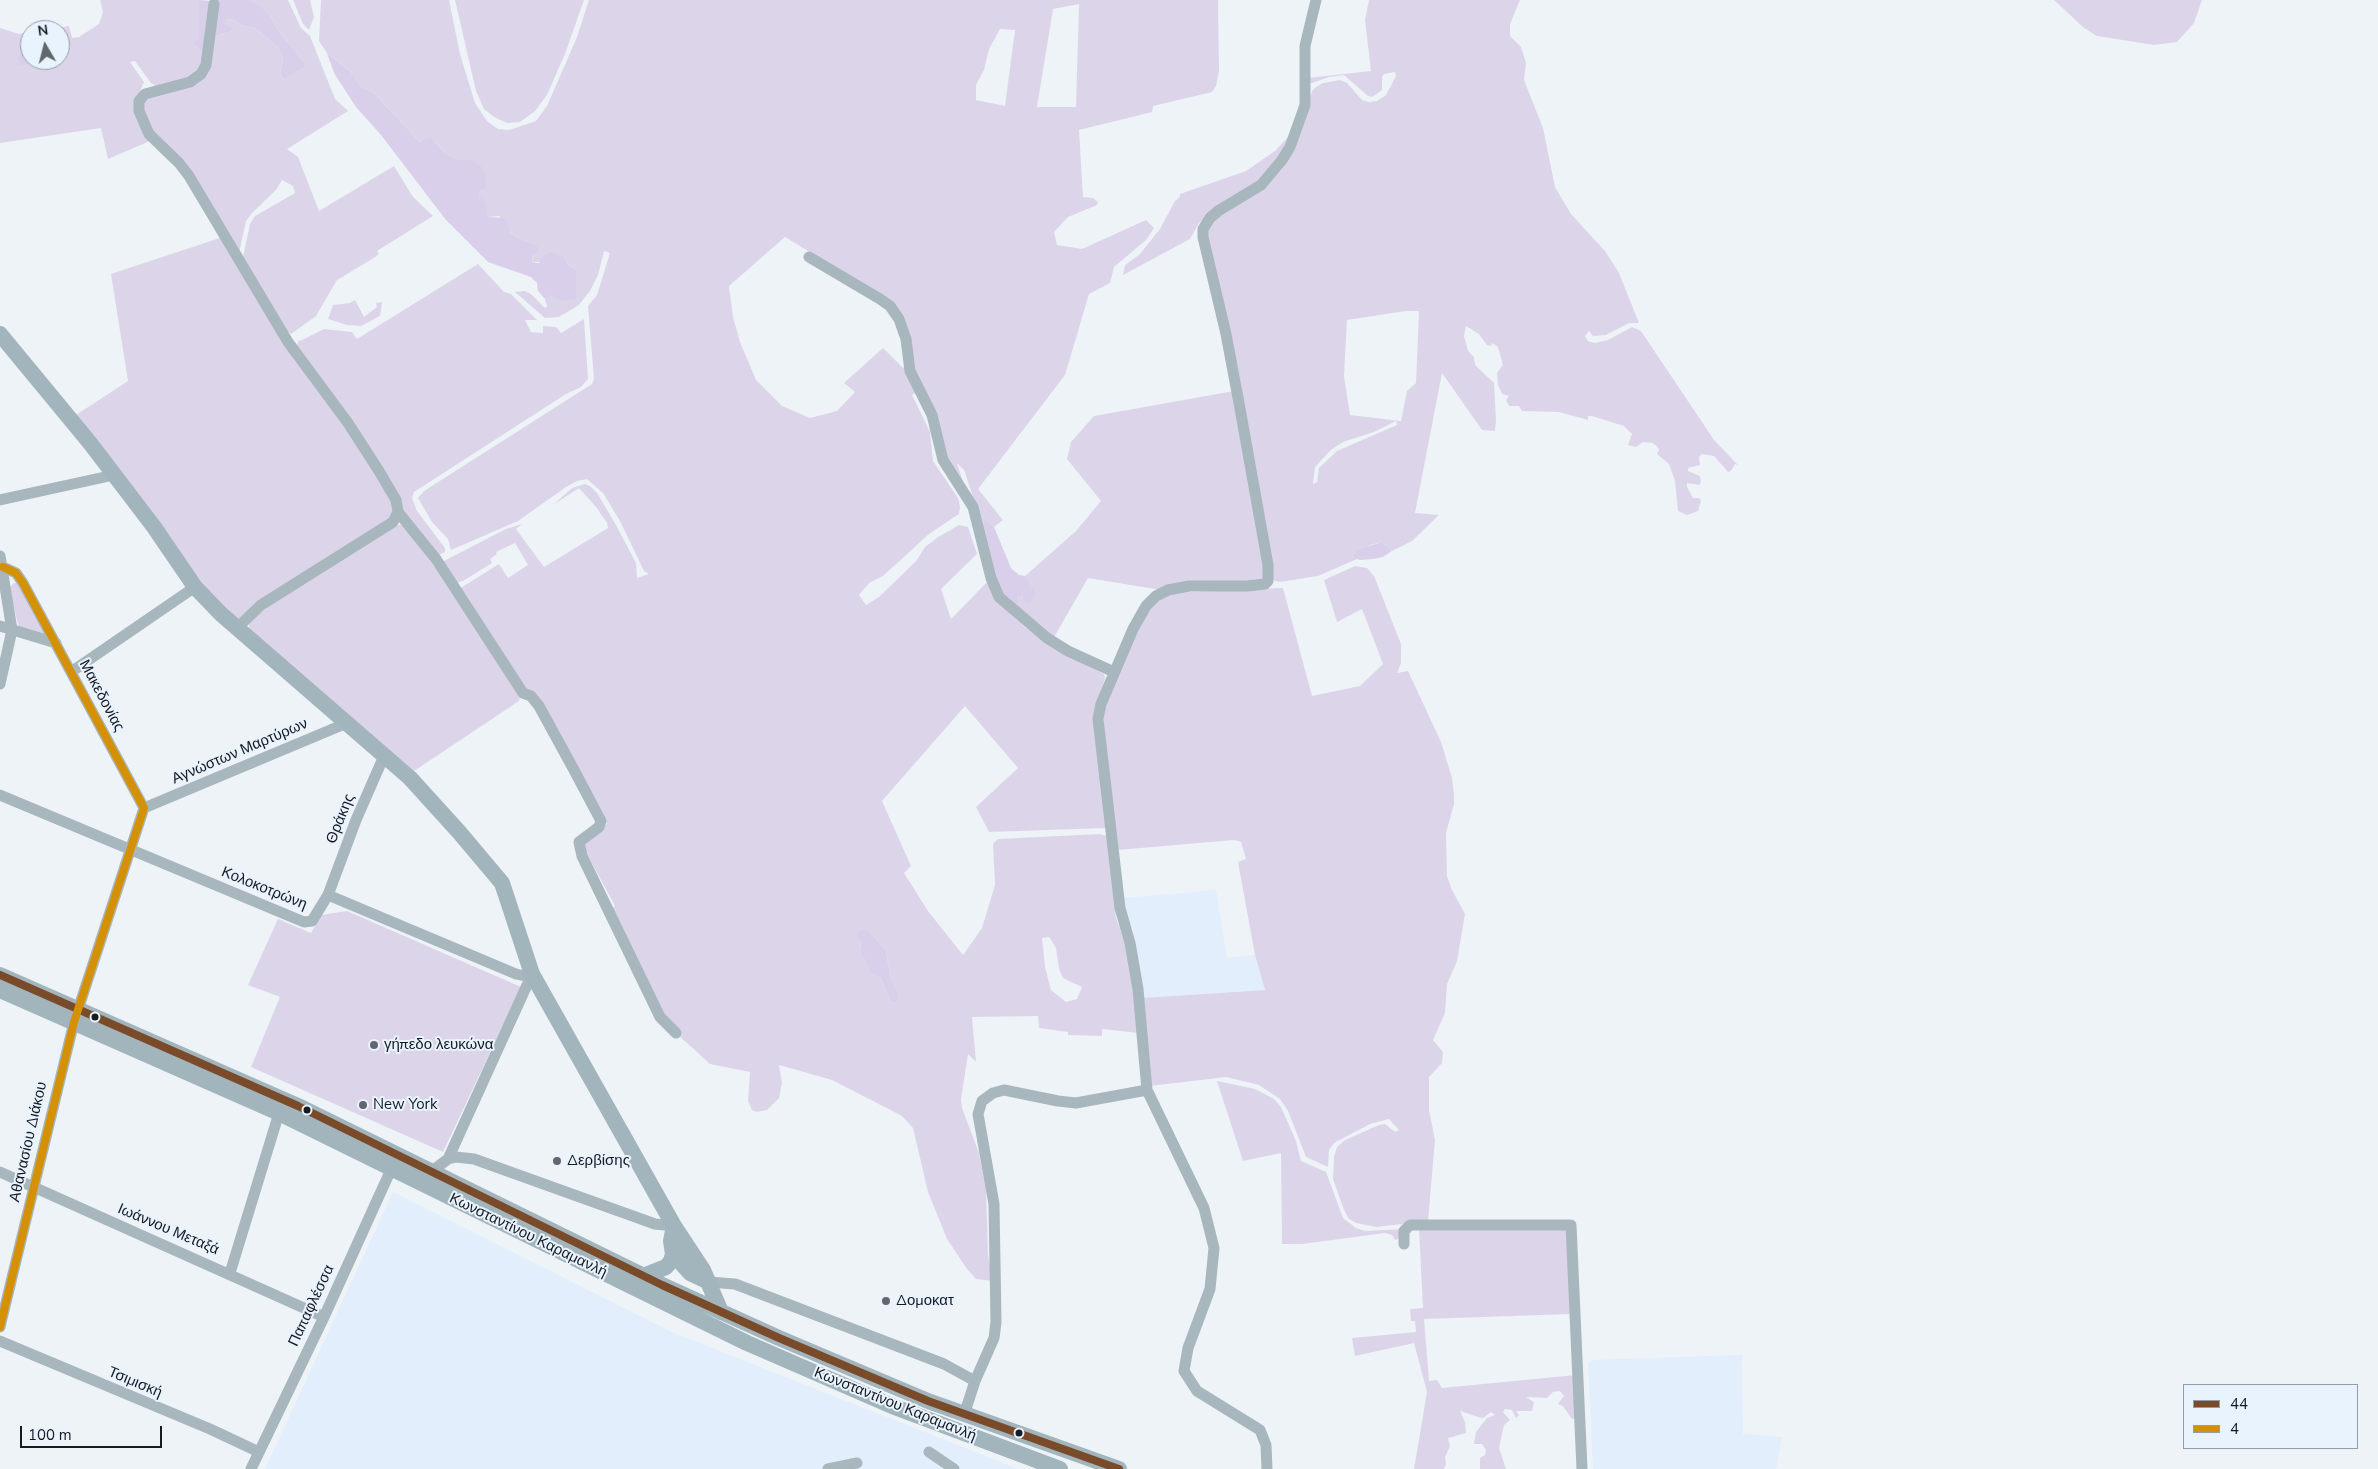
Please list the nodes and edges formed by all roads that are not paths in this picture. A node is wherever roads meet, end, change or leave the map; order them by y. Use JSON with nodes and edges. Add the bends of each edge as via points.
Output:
{"nodes":[{"id":1,"x":1316,"y":0,"type":"edge"},
{"id":2,"x":214,"y":4,"type":"dead end"},
{"id":3,"x":809,"y":257,"type":"dead end"},
{"id":4,"x":4,"y":338,"type":"edge"},
{"id":5,"x":114,"y":475,"type":"junction"},
{"id":6,"x":0,"y":500,"type":"edge"},
{"id":7,"x":398,"y":512,"type":"junction"},
{"id":8,"x":1,"y":562,"type":"edge"},
{"id":9,"x":195,"y":587,"type":"junction"},
{"id":10,"x":0,"y":626,"type":"edge"},
{"id":11,"x":238,"y":627,"type":"junction"},
{"id":12,"x":12,"y":630,"type":"junction"},
{"id":13,"x":56,"y":643,"type":"junction"},
{"id":14,"x":72,"y":672,"type":"junction"},
{"id":15,"x":1114,"y":672,"type":"junction"},
{"id":16,"x":0,"y":684,"type":"edge"},
{"id":17,"x":347,"y":722,"type":"junction"},
{"id":18,"x":384,"y":756,"type":"junction"},
{"id":19,"x":0,"y":795,"type":"edge"},
{"id":20,"x":144,"y":808,"type":"junction"},
{"id":21,"x":132,"y":850,"type":"junction"},
{"id":22,"x":328,"y":895,"type":"junction"},
{"id":23,"x":532,"y":974,"type":"junction"},
{"id":24,"x":0,"y":975,"type":"edge"},
{"id":25,"x":0,"y":990,"type":"edge"},
{"id":26,"x":76,"y":1015,"type":"junction"},
{"id":27,"x":676,"y":1033,"type":"dead end"},
{"id":28,"x":1147,"y":1090,"type":"junction"},
{"id":29,"x":279,"y":1113,"type":"junction"},
{"id":30,"x":448,"y":1159,"type":"junction"},
{"id":31,"x":395,"y":1161,"type":"junction"},
{"id":32,"x":432,"y":1171,"type":"junction"},
{"id":33,"x":0,"y":1172,"type":"edge"},
{"id":34,"x":34,"y":1187,"type":"junction"},
{"id":35,"x":674,"y":1226,"type":"junction"},
{"id":36,"x":1404,"y":1244,"type":"dead end"},
{"id":37,"x":673,"y":1254,"type":"junction"},
{"id":38,"x":230,"y":1273,"type":"junction"},
{"id":39,"x":643,"y":1276,"type":"junction"},
{"id":40,"x":708,"y":1282,"type":"junction"},
{"id":41,"x":721,"y":1312,"type":"junction"},
{"id":42,"x":324,"y":1317,"type":"junction"},
{"id":43,"x":0,"y":1327,"type":"edge"},
{"id":44,"x":0,"y":1341,"type":"edge"},
{"id":45,"x":975,"y":1381,"type":"junction"},
{"id":46,"x":964,"y":1415,"type":"junction"},
{"id":47,"x":259,"y":1452,"type":"junction"},
{"id":48,"x":929,"y":1452,"type":"dead end"},
{"id":49,"x":857,"y":1463,"type":"dead end"},
{"id":50,"x":1095,"y":1465,"type":"edge"},
{"id":51,"x":1056,"y":1468,"type":"edge"},
{"id":52,"x":251,"y":1469,"type":"edge"},
{"id":53,"x":828,"y":1469,"type":"edge"},
{"id":54,"x":954,"y":1469,"type":"edge"},
{"id":55,"x":1116,"y":1469,"type":"edge"},
{"id":56,"x":1267,"y":1469,"type":"edge"},
{"id":57,"x":1582,"y":1469,"type":"edge"}],
"edges":[{"from":1,"to":15,"type":"street","via":[[1305,46],[1305,105],[1290,147],[1260,184],[1214,215],[1204,229],[1203,237],[1231,360],[1268,566],[1268,582],[1247,586],[1189,586],[1161,592],[1146,606],[1132,629]]},
{"from":2,"to":7,"type":"street","via":[[206,65],[201,74],[190,82],[145,94],[139,101],[139,111],[149,134],[189,176],[291,346],[379,471],[396,500]]},
{"from":3,"to":15,"type":"street","via":[[880,299],[897,314],[906,339],[910,371],[932,415],[943,460],[973,508],[999,597],[1047,638]]},
{"from":4,"to":5,"type":"main road"},
{"from":5,"to":6,"type":"street"},
{"from":5,"to":9,"type":"main road"},
{"from":7,"to":11,"type":"street","via":[[393,522],[261,605]]},
{"from":7,"to":27,"type":"street","via":[[436,559],[523,693],[531,696],[539,706],[574,770],[601,822],[579,842],[582,856],[660,1017]]},
{"from":8,"to":12,"type":"street"},
{"from":8,"to":13,"type":"street","name":"Μακεδονίας","via":[[16,573]]},
{"from":9,"to":11,"type":"main road"},
{"from":9,"to":14,"type":"street"},
{"from":10,"to":12,"type":"street"},
{"from":11,"to":17,"type":"main road"},
{"from":12,"to":13,"type":"street"},
{"from":12,"to":16,"type":"street"},
{"from":13,"to":14,"type":"street","name":"Μακεδονίας"},
{"from":14,"to":20,"type":"street","name":"Μακεδονίας"},
{"from":15,"to":28,"type":"street","via":[[1101,704],[1099,733],[1120,908],[1138,988]]},
{"from":17,"to":18,"type":"main road"},
{"from":17,"to":20,"type":"street","name":"Αγνώστων Μαρτύρων"},
{"from":18,"to":22,"type":"street","name":"Θράκης"},
{"from":18,"to":23,"type":"main road","via":[[425,794],[502,883]]},
{"from":19,"to":21,"type":"street","name":"Κολοκοτρώνη"},
{"from":20,"to":21,"type":"street"},
{"from":21,"to":22,"type":"street","name":"Κολοκοτρώνη","via":[[304,922],[312,921]]},
{"from":21,"to":26,"type":"street","name":"Αθανασίου Διάκου"},
{"from":22,"to":23,"type":"street","name":"Κολοκοτρώνη","via":[[516,974]]},
{"from":23,"to":30,"type":"street"},
{"from":23,"to":35,"type":"main road"},
{"from":24,"to":26,"type":"main road","name":"Κωνσταντίνου Καραμανλή"},
{"from":25,"to":26,"type":"main road","name":"Κωνσταντίνου Καραμανλή"},
{"from":26,"to":29,"type":"main road","name":"Κωνσταντίνου Καραμανλή"},
{"from":26,"to":31,"type":"main road","name":"Κωνσταντίνου Καραμανλή","via":[[298,1106]]},
{"from":26,"to":34,"type":"street","name":"Αθανασίου Διάκου"},
{"from":28,"to":45,"type":"street","via":[[1076,1103],[1004,1090],[992,1093],[982,1101],[978,1114],[994,1204],[996,1322],[994,1338]]},
{"from":28,"to":56,"type":"street","via":[[1204,1208],[1214,1248],[1210,1290],[1184,1360],[1186,1376],[1197,1390],[1260,1430],[1266,1445]]},
{"from":29,"to":31,"type":"main road","name":"Κωνσταντίνου Καραμανλή"},
{"from":29,"to":38,"type":"street"},
{"from":30,"to":32,"type":"street"},
{"from":30,"to":35,"type":"street","via":[[474,1159],[655,1224]]},
{"from":31,"to":32,"type":"main road","name":"Κωνσταντίνου Καραμανλή"},
{"from":31,"to":42,"type":"street","name":"Παπαφλέσσα"},
{"from":31,"to":51,"type":"main road","name":"Κωνσταντίνου Καραμανλή","via":[[756,1347],[892,1406]]},
{"from":32,"to":39,"type":"main road","name":"Κωνσταντίνου Καραμανλή"},
{"from":33,"to":34,"type":"street","name":"Ιωάννου Μεταξά"},
{"from":34,"to":38,"type":"street","name":"Ιωάννου Μεταξά"},
{"from":34,"to":43,"type":"street","name":"Αθανασίου Διάκου"},
{"from":35,"to":37,"type":"main road"},
{"from":35,"to":40,"type":"main road"},
{"from":36,"to":57,"type":"street","via":[[1404,1231],[1410,1225],[1571,1225]]},
{"from":37,"to":39,"type":"main road","via":[[666,1267]]},
{"from":37,"to":40,"type":"main road","via":[[690,1273]]},
{"from":38,"to":42,"type":"street","name":"Ιωάννου Μεταξά"},
{"from":39,"to":41,"type":"main road","name":"Κωνσταντίνου Καραμανλή"},
{"from":40,"to":41,"type":"main road"},
{"from":40,"to":45,"type":"street","via":[[735,1284],[944,1364]]},
{"from":41,"to":46,"type":"main road","name":"Κωνσταντίνου Καραμανλή"},
{"from":42,"to":47,"type":"street","name":"Παπαφλέσσα"},
{"from":44,"to":47,"type":"street","name":"Τσιμισκή"},
{"from":45,"to":46,"type":"street"},
{"from":46,"to":50,"type":"main road","name":"Κωνσταντίνου Καραμανλή"},
{"from":47,"to":52,"type":"street","name":"Παπαφλέσσα"},
{"from":48,"to":54,"type":"street"},
{"from":49,"to":53,"type":"street"},
{"from":50,"to":55,"type":"main road","name":"Κωνσταντίνου Καραμανλή"}]}
